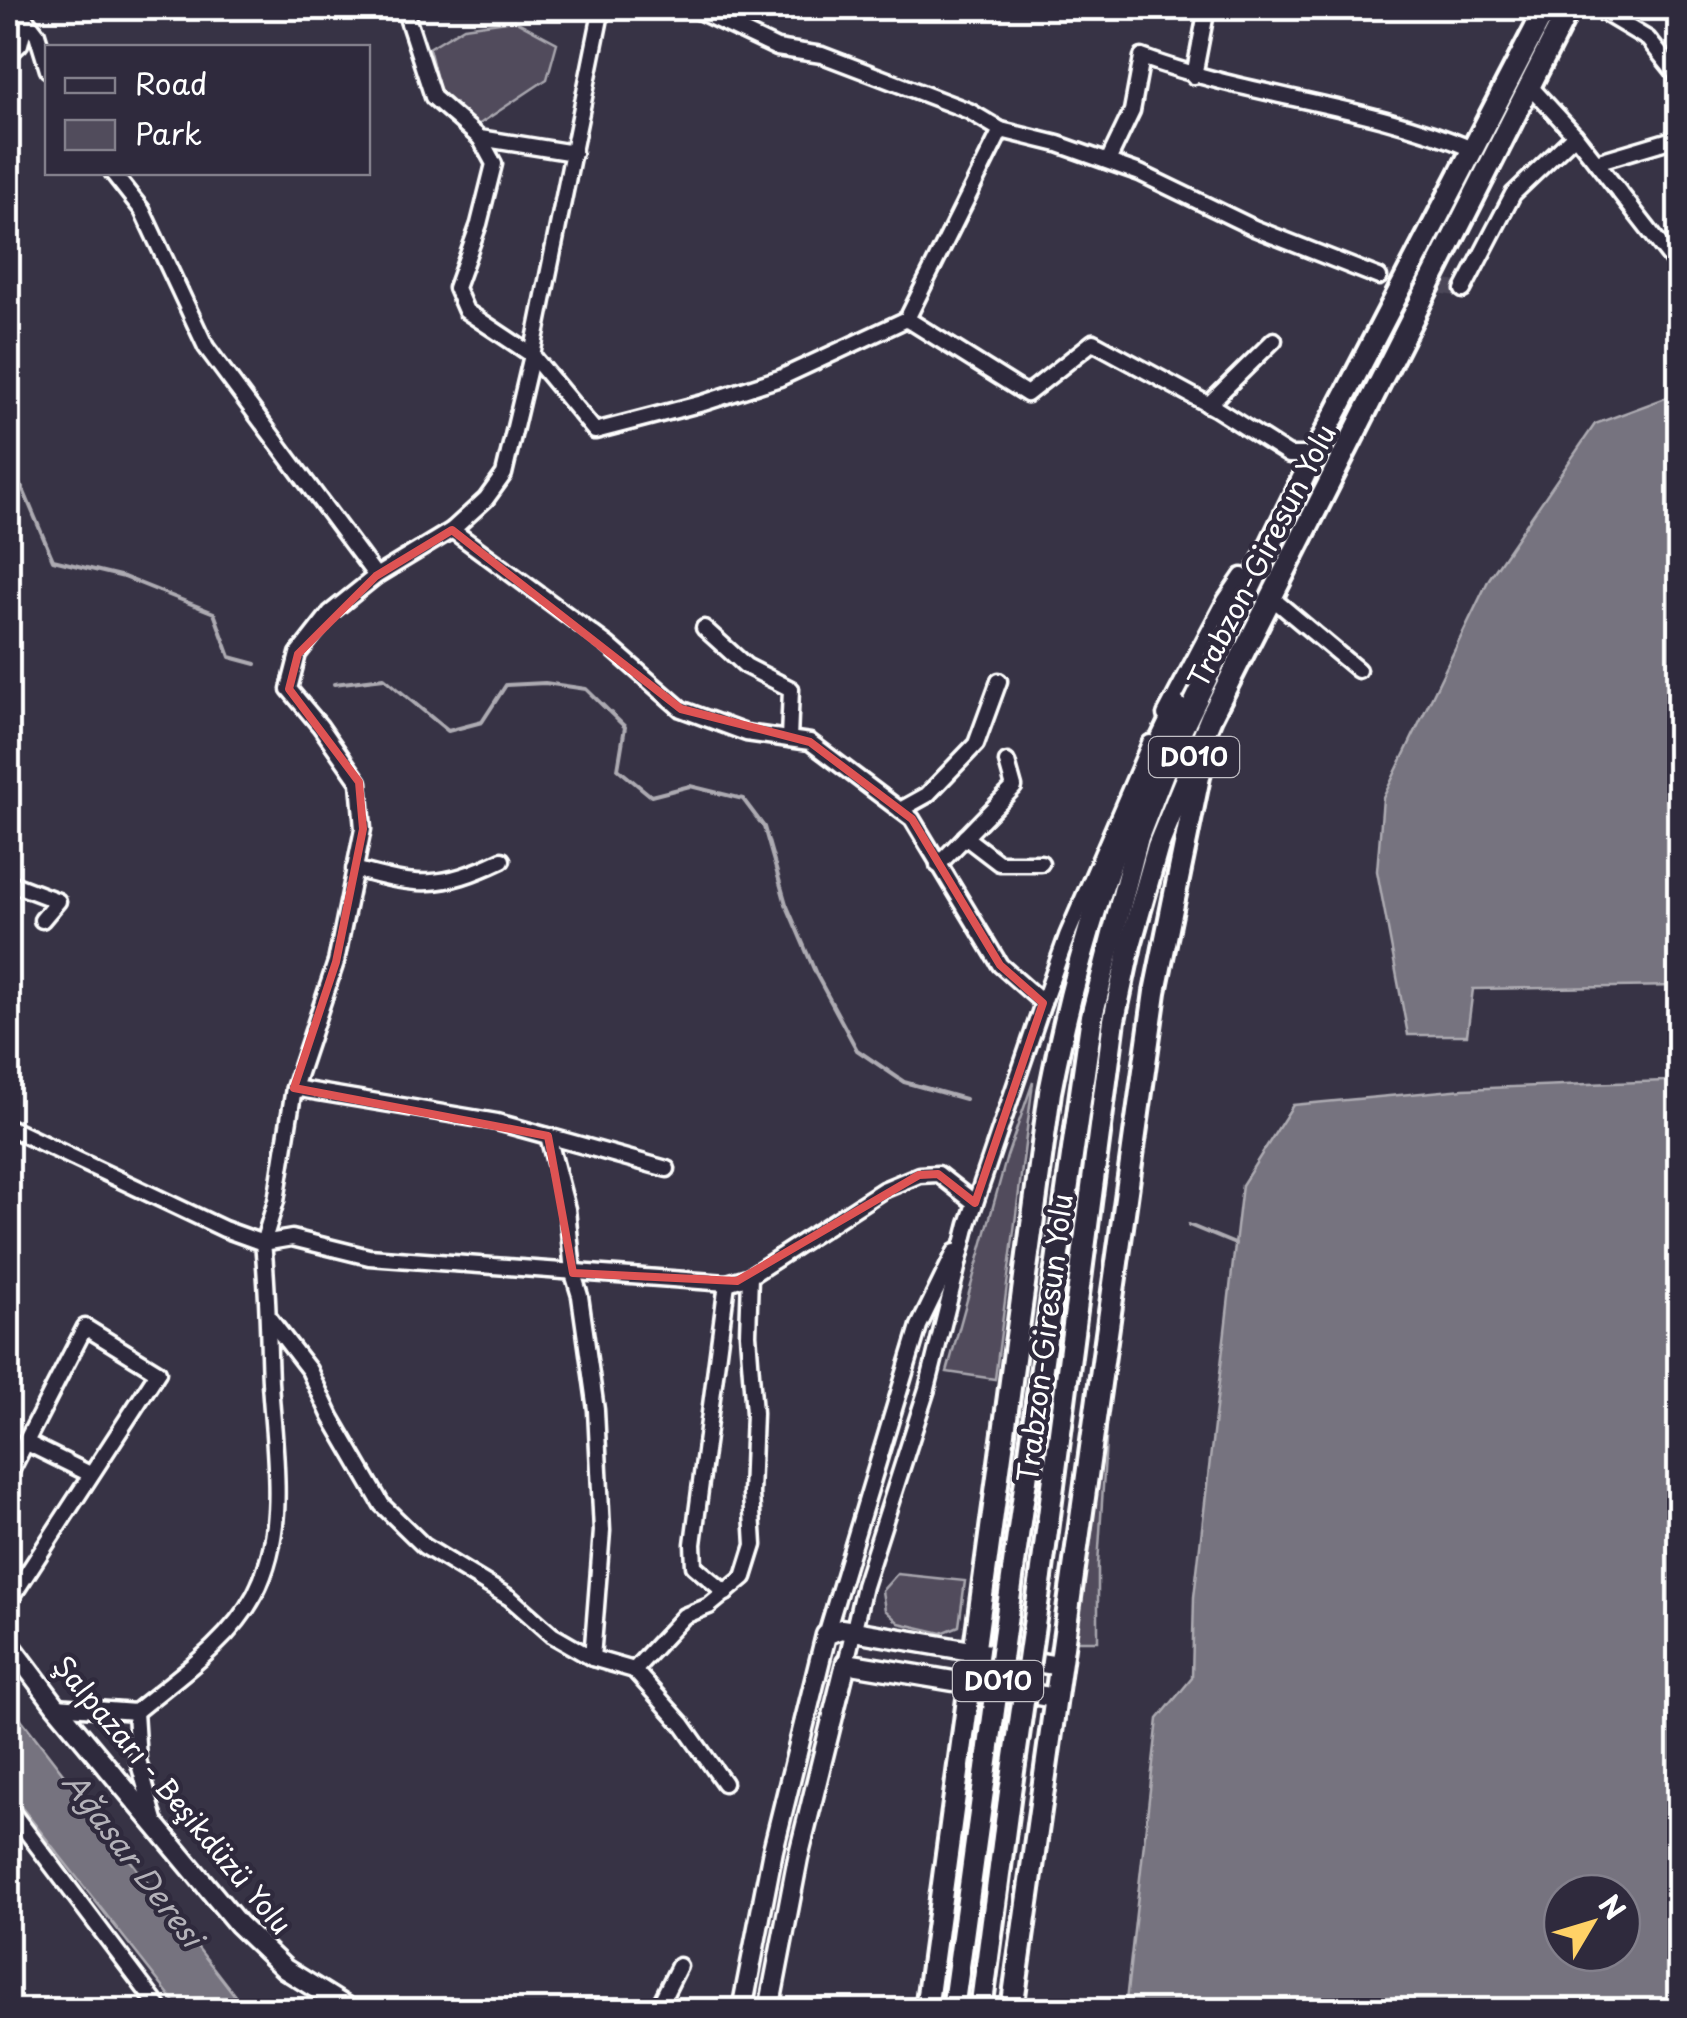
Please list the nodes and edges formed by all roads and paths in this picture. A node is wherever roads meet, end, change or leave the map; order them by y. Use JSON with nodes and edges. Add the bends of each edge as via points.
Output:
{"nodes":[{"id":1,"x":404,"y":8,"type":"edge"},
{"id":2,"x":602,"y":8,"type":"edge"},
{"id":3,"x":692,"y":8,"type":"edge"},
{"id":4,"x":1206,"y":8,"type":"edge"},
{"id":5,"x":1546,"y":8,"type":"edge"},
{"id":6,"x":1569,"y":8,"type":"edge"},
{"id":7,"x":1596,"y":8,"type":"edge"},
{"id":8,"x":22,"y":14,"type":"edge"},
{"id":9,"x":8,"y":55,"type":"edge"},
{"id":10,"x":45,"y":61,"type":"edge"},
{"id":11,"x":1194,"y":76,"type":"junction"},
{"id":12,"x":1680,"y":79,"type":"edge"},
{"id":13,"x":1529,"y":86,"type":"junction"},
{"id":14,"x":1001,"y":130,"type":"junction"},
{"id":15,"x":1575,"y":135,"type":"junction"},
{"id":16,"x":1680,"y":137,"type":"edge"},
{"id":17,"x":480,"y":138,"type":"junction"},
{"id":18,"x":1472,"y":149,"type":"junction"},
{"id":19,"x":574,"y":153,"type":"junction"},
{"id":20,"x":1108,"y":162,"type":"junction"},
{"id":21,"x":1596,"y":162,"type":"junction"},
{"id":22,"x":114,"y":175,"type":"edge"},
{"id":23,"x":1680,"y":270,"type":"edge"},
{"id":24,"x":1379,"y":277,"type":"tunnel mouth"},
{"id":25,"x":1463,"y":290,"type":"dead end"},
{"id":26,"x":906,"y":318,"type":"junction"},
{"id":27,"x":1274,"y":340,"type":"dead end"},
{"id":28,"x":532,"y":355,"type":"junction"},
{"id":29,"x":1208,"y":404,"type":"junction"},
{"id":30,"x":1314,"y":455,"type":"junction"},
{"id":31,"x":452,"y":530,"type":"junction"},
{"id":32,"x":376,"y":576,"type":"junction"},
{"id":33,"x":1242,"y":576,"type":"junction"},
{"id":34,"x":1272,"y":598,"type":"junction"},
{"id":35,"x":704,"y":628,"type":"dead end"},
{"id":36,"x":1358,"y":670,"type":"dead end"},
{"id":37,"x":998,"y":680,"type":"dead end"},
{"id":38,"x":1211,"y":717,"type":"junction"},
{"id":39,"x":789,"y":739,"type":"junction"},
{"id":40,"x":1007,"y":762,"type":"dead end"},
{"id":41,"x":900,"y":810,"type":"junction"},
{"id":42,"x":965,"y":838,"type":"junction"},
{"id":43,"x":502,"y":860,"type":"dead end"},
{"id":44,"x":1041,"y":863,"type":"dead end"},
{"id":45,"x":938,"y":865,"type":"junction"},
{"id":46,"x":354,"y":869,"type":"junction"},
{"id":47,"x":8,"y":882,"type":"edge"},
{"id":48,"x":42,"y":920,"type":"dead end"},
{"id":49,"x":1044,"y":1003,"type":"junction"},
{"id":50,"x":294,"y":1088,"type":"junction"},
{"id":51,"x":8,"y":1127,"type":"edge"},
{"id":52,"x":548,"y":1136,"type":"junction"},
{"id":53,"x":667,"y":1169,"type":"dead end"},
{"id":54,"x":975,"y":1204,"type":"junction"},
{"id":55,"x":968,"y":1224,"type":"junction"},
{"id":56,"x":263,"y":1243,"type":"junction"},
{"id":57,"x":573,"y":1273,"type":"junction"},
{"id":58,"x":750,"y":1276,"type":"junction"},
{"id":59,"x":726,"y":1283,"type":"junction"},
{"id":60,"x":269,"y":1318,"type":"junction"},
{"id":61,"x":25,"y":1442,"type":"junction"},
{"id":62,"x":90,"y":1474,"type":"junction"},
{"id":63,"x":8,"y":1478,"type":"edge"},
{"id":64,"x":726,"y":1593,"type":"junction"},
{"id":65,"x":8,"y":1603,"type":"edge"},
{"id":66,"x":854,"y":1631,"type":"junction"},
{"id":67,"x":826,"y":1634,"type":"junction"},
{"id":68,"x":8,"y":1642,"type":"edge"},
{"id":69,"x":974,"y":1654,"type":"junction"},
{"id":70,"x":592,"y":1658,"type":"junction"},
{"id":71,"x":846,"y":1663,"type":"junction"},
{"id":72,"x":1059,"y":1666,"type":"junction"},
{"id":73,"x":634,"y":1670,"type":"junction"},
{"id":74,"x":969,"y":1686,"type":"junction"},
{"id":75,"x":1056,"y":1698,"type":"junction"},
{"id":76,"x":56,"y":1706,"type":"junction"},
{"id":77,"x":134,"y":1712,"type":"junction"},
{"id":78,"x":724,"y":1784,"type":"dead end"},
{"id":79,"x":8,"y":1807,"type":"edge"},
{"id":80,"x":158,"y":1830,"type":"junction"},
{"id":81,"x":679,"y":1966,"type":"dead end"},
{"id":82,"x":153,"y":2007,"type":"edge"},
{"id":83,"x":350,"y":2010,"type":"edge"},
{"id":84,"x":657,"y":2010,"type":"edge"},
{"id":85,"x":742,"y":2010,"type":"edge"},
{"id":86,"x":769,"y":2010,"type":"edge"},
{"id":87,"x":926,"y":2010,"type":"edge"},
{"id":88,"x":954,"y":2010,"type":"edge"},
{"id":89,"x":981,"y":2010,"type":"edge"},
{"id":90,"x":1012,"y":2010,"type":"edge"}],
"edges":[{"from":1,"to":17,"type":"street","via":[[433,97]]},
{"from":2,"to":19,"type":"street"},
{"from":3,"to":14,"type":"street","via":[[777,48],[822,54]]},
{"from":4,"to":11,"type":"street"},
{"from":5,"to":18,"type":"highway","name":"Trabzon-Giresun Yolu","number":"D010"},
{"from":6,"to":13,"type":"highway","name":"Trabzon-Giresun Yolu","number":"D010"},
{"from":7,"to":12,"type":"street","via":[[1648,39]]},
{"from":8,"to":9,"type":"street","via":[[20,44]]},
{"from":8,"to":10,"type":"street"},
{"from":11,"to":18,"type":"street"},
{"from":11,"to":20,"type":"street","via":[[1142,57],[1132,111]]},
{"from":13,"to":15,"type":"street"},
{"from":13,"to":34,"type":"highway","name":"Trabzon-Giresun Yolu","number":"D010"},
{"from":14,"to":20,"type":"street"},
{"from":14,"to":26,"type":"street"},
{"from":15,"to":21,"type":"street"},
{"from":15,"to":25,"type":"street","via":[[1513,194]]},
{"from":16,"to":21,"type":"street"},
{"from":17,"to":19,"type":"street"},
{"from":17,"to":28,"type":"street","via":[[494,164],[456,288],[466,311]]},
{"from":18,"to":30,"type":"highway","name":"Trabzon-Giresun Yolu","number":"D010"},
{"from":19,"to":28,"type":"street"},
{"from":20,"to":24,"type":"street"},
{"from":21,"to":23,"type":"street"},
{"from":22,"to":32,"type":"street","via":[[142,210],[206,347]]},
{"from":26,"to":28,"type":"street","via":[[780,378],[594,431]]},
{"from":26,"to":29,"type":"street","via":[[1027,394],[1093,342]]},
{"from":27,"to":29,"type":"street"},
{"from":28,"to":31,"type":"street","via":[[504,474]]},
{"from":29,"to":30,"type":"street","via":[[1289,455]]},
{"from":30,"to":33,"type":"highway"},
{"from":30,"to":88,"type":"highway","name":"Trabzon-Giresun Yolu","number":"D010","bridge":true,"via":[[1172,750],[1138,837],[1092,1016]]},
{"from":31,"to":32,"type":"street"},
{"from":31,"to":39,"type":"street","via":[[608,645],[682,709],[746,734]]},
{"from":32,"to":46,"type":"street","via":[[330,613],[298,654],[289,689],[360,782],[363,829]]},
{"from":33,"to":49,"type":"street","via":[[1136,770]]},
{"from":33,"to":69,"type":"highway","via":[[1140,782],[1091,914],[1063,1023]]},
{"from":34,"to":36,"type":"street"},
{"from":34,"to":38,"type":"highway","name":"Trabzon-Giresun Yolu","number":"D010"},
{"from":35,"to":39,"type":"street","via":[[746,666],[791,689]]},
{"from":37,"to":41,"type":"street","via":[[976,744],[926,795]]},
{"from":38,"to":72,"type":"highway","via":[[1155,992]]},
{"from":38,"to":89,"type":"highway","name":"Trabzon-Giresun Yolu","number":"D010","bridge":true,"via":[[1158,846],[1114,1020]]},
{"from":39,"to":41,"type":"street","via":[[810,742]]},
{"from":40,"to":42,"type":"street","via":[[1014,788]]},
{"from":41,"to":45,"type":"street"},
{"from":42,"to":44,"type":"street","via":[[999,863]]},
{"from":42,"to":45,"type":"street"},
{"from":43,"to":46,"type":"street","via":[[436,884]]},
{"from":45,"to":49,"type":"street","via":[[1000,965]]},
{"from":46,"to":50,"type":"street","via":[[336,962]]},
{"from":47,"to":48,"type":"street","via":[[58,901]]},
{"from":49,"to":54,"type":"street"},
{"from":50,"to":52,"type":"street"},
{"from":50,"to":56,"type":"street"},
{"from":51,"to":56,"type":"street"},
{"from":52,"to":53,"type":"street"},
{"from":52,"to":57,"type":"street","via":[[567,1209]]},
{"from":54,"to":55,"type":"street"},
{"from":54,"to":58,"type":"street","via":[[938,1174],[919,1176],[882,1190]]},
{"from":55,"to":66,"type":"street","via":[[928,1388]]},
{"from":55,"to":67,"type":"street","via":[[919,1326]]},
{"from":56,"to":57,"type":"street","via":[[292,1238],[369,1257]]},
{"from":56,"to":60,"type":"street"},
{"from":57,"to":59,"type":"street"},
{"from":57,"to":70,"type":"street","via":[[600,1464]]},
{"from":58,"to":59,"type":"street"},
{"from":58,"to":64,"type":"street","via":[[754,1544],[744,1577]]},
{"from":59,"to":64,"type":"street","via":[[693,1544],[694,1566]]},
{"from":60,"to":70,"type":"street","via":[[310,1370],[382,1505],[424,1546]]},
{"from":60,"to":77,"type":"street","via":[[279,1483],[272,1540],[255,1594],[218,1643]]},
{"from":61,"to":62,"type":"street"},
{"from":61,"to":62,"type":"street","via":[[85,1327],[158,1372]]},
{"from":61,"to":63,"type":"street"},
{"from":62,"to":65,"type":"street"},
{"from":64,"to":73,"type":"street","via":[[684,1616]]},
{"from":66,"to":67,"type":"main road"},
{"from":66,"to":69,"type":"main road"},
{"from":66,"to":71,"type":"street"},
{"from":67,"to":85,"type":"main road"},
{"from":68,"to":76,"type":"main road","name":"Şalpazarı - Beşikdüzü Yolu"},
{"from":69,"to":72,"type":"main road"},
{"from":69,"to":74,"type":"highway"},
{"from":70,"to":73,"type":"street"},
{"from":71,"to":74,"type":"main road"},
{"from":71,"to":86,"type":"main road"},
{"from":72,"to":75,"type":"highway"},
{"from":73,"to":78,"type":"street"},
{"from":74,"to":75,"type":"main road"},
{"from":74,"to":87,"type":"highway"},
{"from":75,"to":90,"type":"highway"},
{"from":76,"to":77,"type":"street"},
{"from":76,"to":80,"type":"main road","name":"Şalpazarı - Beşikdüzü Yolu"},
{"from":77,"to":80,"type":"street","via":[[138,1760]]},
{"from":79,"to":82,"type":"street"},
{"from":80,"to":83,"type":"main road","name":"Şalpazarı - Beşikdüzü Yolu","via":[[285,1969]]},
{"from":81,"to":84,"type":"street"}]}
